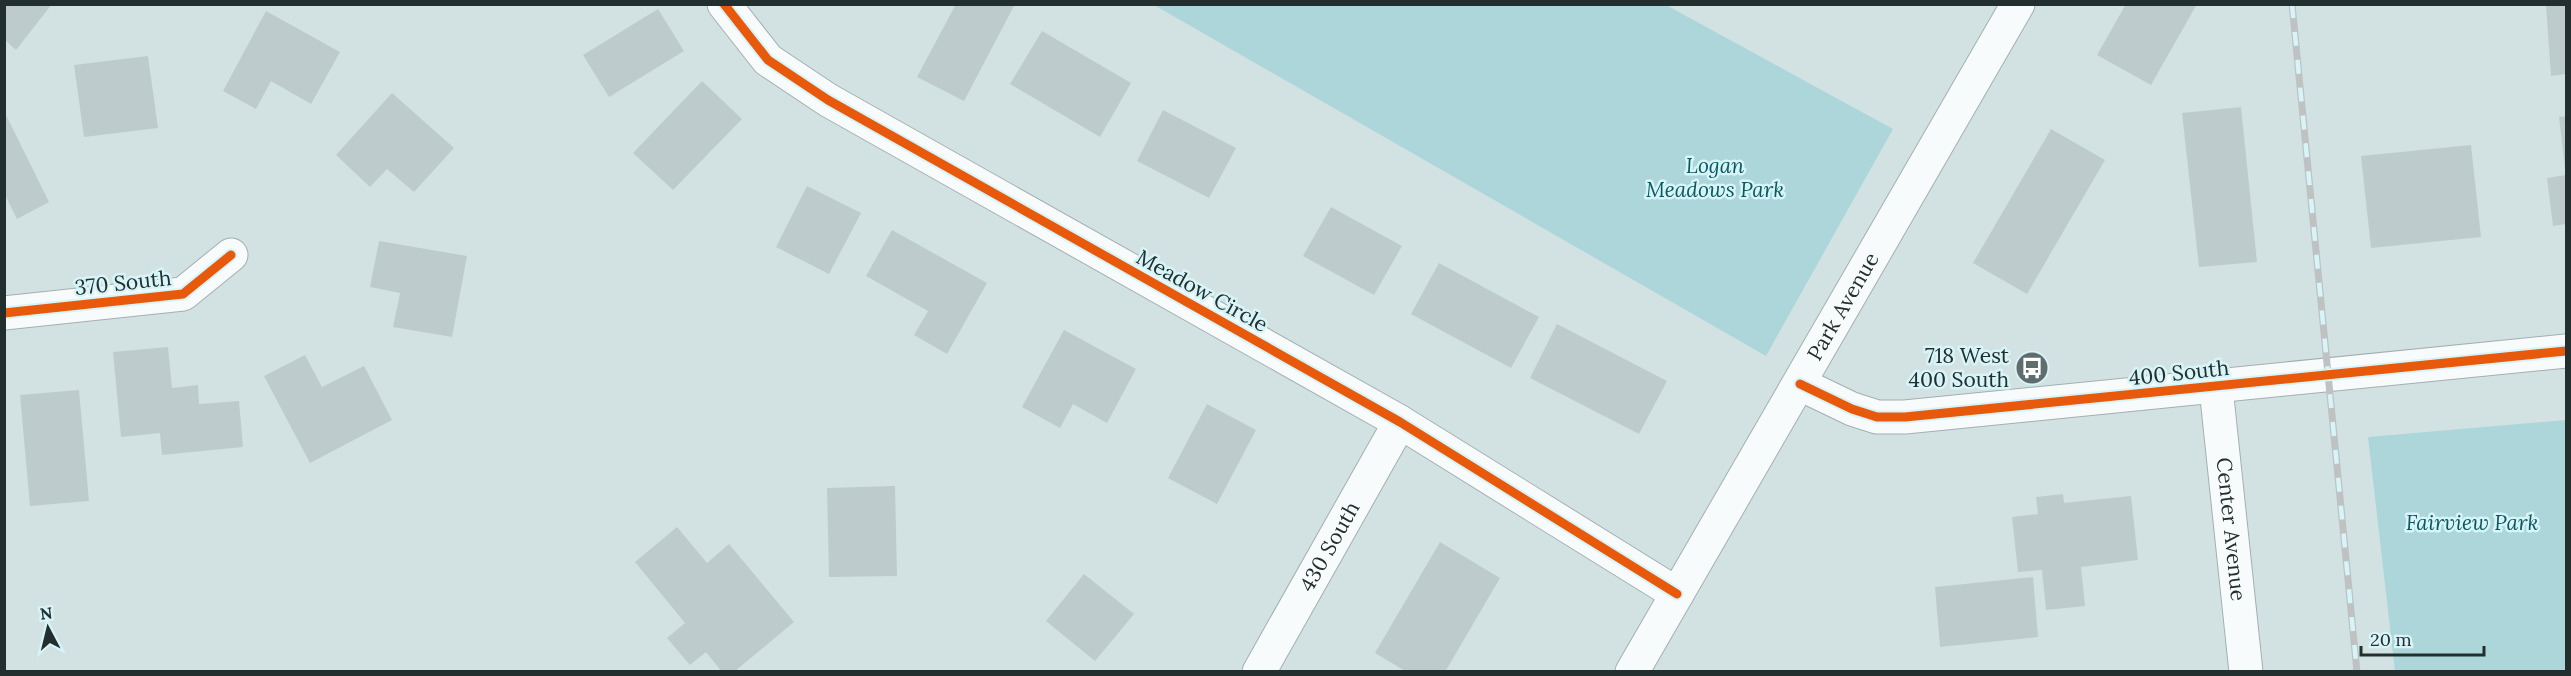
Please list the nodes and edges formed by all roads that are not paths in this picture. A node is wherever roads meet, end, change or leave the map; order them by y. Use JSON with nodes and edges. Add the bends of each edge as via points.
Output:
{"nodes":[{"id":1,"x":724,"y":4,"type":"edge"},
{"id":2,"x":2018,"y":4,"type":"edge"},
{"id":3,"x":231,"y":255,"type":"dead end"},
{"id":4,"x":4,"y":313,"type":"edge"},
{"id":5,"x":2566,"y":351,"type":"edge"},
{"id":6,"x":1800,"y":384,"type":"junction"},
{"id":7,"x":2216,"y":388,"type":"junction"},
{"id":8,"x":1400,"y":422,"type":"junction"},
{"id":9,"x":1677,"y":594,"type":"junction"},
{"id":10,"x":1259,"y":672,"type":"edge"},
{"id":11,"x":1632,"y":672,"type":"edge"},
{"id":12,"x":2246,"y":672,"type":"edge"}],
"edges":[{"from":1,"to":8,"type":"street","name":"Meadow Circle","via":[[768,60],[828,100]]},
{"from":2,"to":6,"type":"street","name":"Park Avenue"},
{"from":3,"to":4,"type":"street","name":"370 South","via":[[183,294]]},
{"from":5,"to":7,"type":"street","name":"400 South"},
{"from":6,"to":7,"type":"street","name":"400 South","via":[[1877,417]]},
{"from":6,"to":9,"type":"street","name":"Park Avenue"},
{"from":7,"to":12,"type":"street","name":"Center Avenue"},
{"from":8,"to":9,"type":"street","name":"Meadow Circle"},
{"from":8,"to":10,"type":"street","name":"430 South"},
{"from":9,"to":11,"type":"street","name":"Park Avenue"}]}
